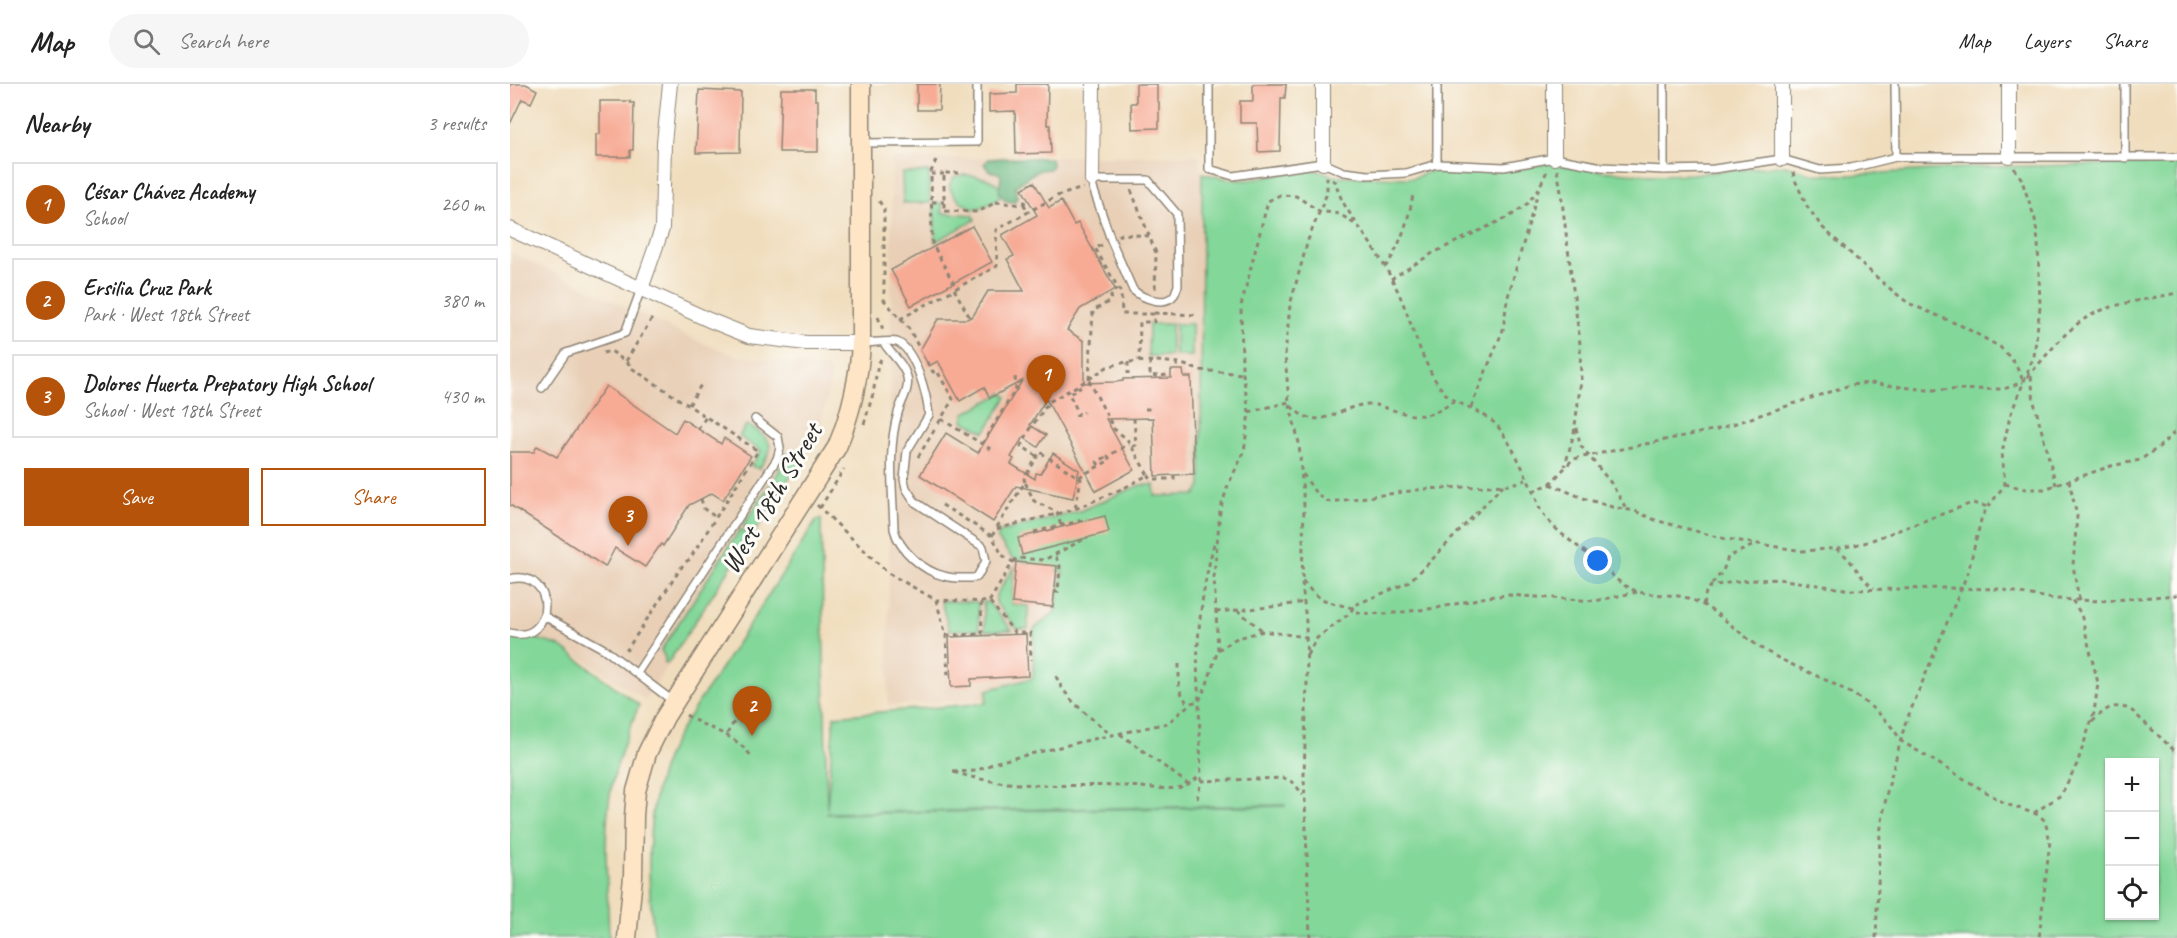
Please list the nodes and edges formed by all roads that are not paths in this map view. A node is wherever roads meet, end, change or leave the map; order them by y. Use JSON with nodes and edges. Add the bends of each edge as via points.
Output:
{"nodes":[{"id":1,"x":670,"y":84,"type":"edge"},
{"id":2,"x":861,"y":84,"type":"edge"},
{"id":3,"x":977,"y":84,"type":"edge"},
{"id":4,"x":1093,"y":84,"type":"edge"},
{"id":5,"x":1209,"y":84,"type":"edge"},
{"id":6,"x":1323,"y":84,"type":"edge"},
{"id":7,"x":1437,"y":84,"type":"edge"},
{"id":8,"x":1554,"y":84,"type":"edge"},
{"id":9,"x":1664,"y":84,"type":"edge"},
{"id":10,"x":1782,"y":84,"type":"edge"},
{"id":11,"x":1895,"y":84,"type":"edge"},
{"id":12,"x":2009,"y":84,"type":"edge"},
{"id":13,"x":2125,"y":84,"type":"edge"},
{"id":14,"x":861,"y":143,"type":"junction"},
{"id":15,"x":2009,"y":156,"type":"junction"},
{"id":16,"x":1896,"y":157,"type":"junction"},
{"id":17,"x":2177,"y":157,"type":"edge"},
{"id":18,"x":1554,"y":158,"type":"junction"},
{"id":19,"x":2125,"y":158,"type":"junction"},
{"id":20,"x":1782,"y":159,"type":"junction"},
{"id":21,"x":1323,"y":163,"type":"junction"},
{"id":22,"x":1437,"y":164,"type":"junction"},
{"id":23,"x":1664,"y":171,"type":"junction"},
{"id":24,"x":1093,"y":184,"type":"junction"},
{"id":25,"x":510,"y":229,"type":"edge"},
{"id":26,"x":641,"y":289,"type":"junction"},
{"id":27,"x":861,"y":343,"type":"junction"},
{"id":28,"x":884,"y":343,"type":"junction"},
{"id":29,"x":542,"y":388,"type":"dead end"},
{"id":30,"x":755,"y":419,"type":"dead end"},
{"id":31,"x":510,"y":579,"type":"edge"},
{"id":32,"x":544,"y":616,"type":"junction"},
{"id":33,"x":510,"y":633,"type":"edge"},
{"id":34,"x":637,"y":673,"type":"junction"},
{"id":35,"x":675,"y":703,"type":"junction"},
{"id":36,"x":633,"y":877,"type":"junction"},
{"id":37,"x":627,"y":938,"type":"edge"},
{"id":38,"x":639,"y":938,"type":"edge"}],
"edges":[{"from":1,"to":26,"type":"street","via":[[662,229]]},
{"from":2,"to":14,"type":"street","name":"West 18th Street"},
{"from":3,"to":14,"type":"lane","via":[[977,142]]},
{"from":4,"to":24,"type":"street"},
{"from":5,"to":21,"type":"lane","via":[[1209,169],[1233,176]]},
{"from":6,"to":21,"type":"street"},
{"from":7,"to":22,"type":"lane"},
{"from":8,"to":18,"type":"street"},
{"from":9,"to":23,"type":"lane"},
{"from":10,"to":20,"type":"street"},
{"from":11,"to":16,"type":"lane"},
{"from":12,"to":15,"type":"street"},
{"from":13,"to":19,"type":"lane"},
{"from":14,"to":27,"type":"street","name":"West 18th Street"},
{"from":15,"to":16,"type":"lane"},
{"from":15,"to":19,"type":"lane"},
{"from":16,"to":20,"type":"lane","via":[[1851,168],[1820,170]]},
{"from":17,"to":19,"type":"lane"},
{"from":18,"to":22,"type":"lane","via":[[1503,167]]},
{"from":18,"to":23,"type":"lane","via":[[1602,167]]},
{"from":20,"to":23,"type":"lane","via":[[1714,169]]},
{"from":21,"to":22,"type":"lane","via":[[1344,172],[1368,175],[1406,173]]},
{"from":24,"to":24,"type":"lane","via":[[1133,290],[1154,300],[1173,296],[1178,286],[1177,214],[1148,180]]},
{"from":25,"to":26,"type":"street"},
{"from":26,"to":27,"type":"street","via":[[749,336],[806,343]]},
{"from":26,"to":29,"type":"lane","via":[[625,333],[566,353]]},
{"from":27,"to":28,"type":"lane"},
{"from":27,"to":35,"type":"street","name":"West 18th Street","via":[[854,398],[837,447]]},
{"from":28,"to":28,"type":"lane","via":[[896,356],[908,384],[895,426],[896,538],[908,554],[937,574],[977,577],[986,561],[983,547],[915,502],[906,488],[907,451],[929,411],[921,378],[905,349],[893,341]]},
{"from":30,"to":34,"type":"lane","via":[[778,437],[777,459]]},
{"from":31,"to":32,"type":"lane","via":[[525,579],[540,589],[546,607]]},
{"from":32,"to":33,"type":"lane","via":[[533,630]]},
{"from":32,"to":34,"type":"lane","via":[[604,649]]},
{"from":34,"to":35,"type":"lane"},
{"from":35,"to":36,"type":"street","name":"West 18th Street","via":[[640,772]]},
{"from":36,"to":37,"type":"street","name":"West 18th Street"},
{"from":36,"to":38,"type":"street","name":"West 18th Street"}]}
